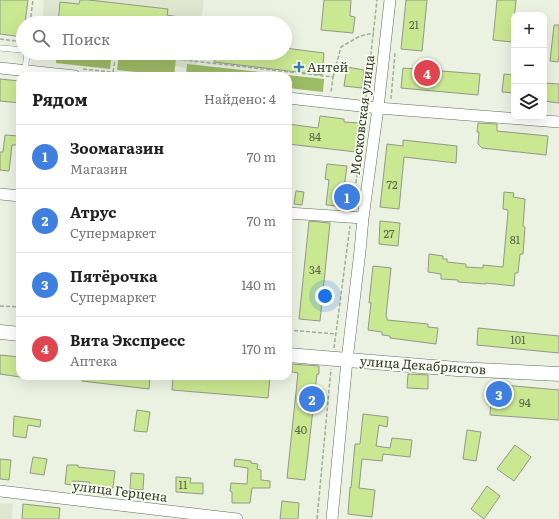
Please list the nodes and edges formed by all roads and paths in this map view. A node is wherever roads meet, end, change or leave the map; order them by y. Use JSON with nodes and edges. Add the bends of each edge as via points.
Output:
{"nodes":[{"id":1,"x":33,"y":0,"type":"edge"},
{"id":2,"x":378,"y":0,"type":"edge"},
{"id":3,"x":390,"y":0,"type":"edge"},
{"id":4,"x":31,"y":16,"type":"edge"},
{"id":5,"x":374,"y":33,"type":"junction"},
{"id":6,"x":2,"y":39,"type":"edge"},
{"id":7,"x":16,"y":41,"type":"edge"},
{"id":8,"x":0,"y":48,"type":"edge"},
{"id":9,"x":16,"y":49,"type":"edge"},
{"id":10,"x":26,"y":60,"type":"edge"},
{"id":11,"x":115,"y":60,"type":"edge"},
{"id":12,"x":184,"y":60,"type":"edge"},
{"id":13,"x":0,"y":68,"type":"edge"},
{"id":14,"x":25,"y":71,"type":"junction"},
{"id":15,"x":35,"y":72,"type":"edge"},
{"id":16,"x":113,"y":72,"type":"dead end"},
{"id":17,"x":289,"y":72,"type":"edge"},
{"id":18,"x":292,"y":72,"type":"edge"},
{"id":19,"x":333,"y":77,"type":"junction"},
{"id":20,"x":331,"y":95,"type":"dead end"},
{"id":21,"x":292,"y":98,"type":"edge"},
{"id":22,"x":366,"y":99,"type":"dead end"},
{"id":23,"x":378,"y":108,"type":"junction"},
{"id":24,"x":364,"y":114,"type":"dead end"},
{"id":25,"x":559,"y":122,"type":"edge"},
{"id":26,"x":0,"y":194,"type":"edge"},
{"id":27,"x":16,"y":196,"type":"edge"},
{"id":28,"x":292,"y":213,"type":"edge"},
{"id":29,"x":357,"y":218,"type":"junction"},
{"id":30,"x":0,"y":306,"type":"edge"},
{"id":31,"x":16,"y":307,"type":"edge"},
{"id":32,"x":292,"y":330,"type":"edge"},
{"id":33,"x":0,"y":332,"type":"edge"},
{"id":34,"x":16,"y":334,"type":"edge"},
{"id":35,"x":336,"y":334,"type":"junction"},
{"id":36,"x":292,"y":355,"type":"edge"},
{"id":37,"x":332,"y":358,"type":"junction"},
{"id":38,"x":348,"y":360,"type":"junction"},
{"id":39,"x":559,"y":374,"type":"edge"},
{"id":40,"x":0,"y":491,"type":"edge"},
{"id":41,"x":237,"y":519,"type":"edge"},
{"id":42,"x":317,"y":519,"type":"edge"},
{"id":43,"x":332,"y":519,"type":"edge"}],
"edges":[{"from":1,"to":4,"type":"path"},
{"from":2,"to":5,"type":"path"},
{"from":3,"to":23,"type":"street","name":"Московская улица"},
{"from":5,"to":19,"type":"path","via":[[360,36],[341,47]]},
{"from":5,"to":22,"type":"path"},
{"from":6,"to":7,"type":"path"},
{"from":8,"to":9,"type":"lane"},
{"from":10,"to":14,"type":"lane"},
{"from":11,"to":16,"type":"path"},
{"from":12,"to":17,"type":"path"},
{"from":13,"to":14,"type":"street"},
{"from":14,"to":15,"type":"street"},
{"from":18,"to":19,"type":"path"},
{"from":19,"to":20,"type":"path"},
{"from":21,"to":23,"type":"street"},
{"from":23,"to":25,"type":"street"},
{"from":23,"to":29,"type":"street","name":"Московская улица"},
{"from":24,"to":29,"type":"path"},
{"from":26,"to":27,"type":"street"},
{"from":28,"to":29,"type":"street"},
{"from":29,"to":35,"type":"path"},
{"from":29,"to":38,"type":"street","name":"Московская улица","via":[[360,251]]},
{"from":30,"to":31,"type":"path"},
{"from":32,"to":35,"type":"path"},
{"from":33,"to":34,"type":"street"},
{"from":35,"to":37,"type":"path"},
{"from":36,"to":37,"type":"street","name":"улица Декабристов"},
{"from":37,"to":38,"type":"street","name":"улица Декабристов"},
{"from":37,"to":42,"type":"path"},
{"from":38,"to":39,"type":"street","name":"улица Декабристов"},
{"from":38,"to":43,"type":"street","name":"Московская улица"},
{"from":40,"to":41,"type":"street","name":"улица Герцена"}]}
